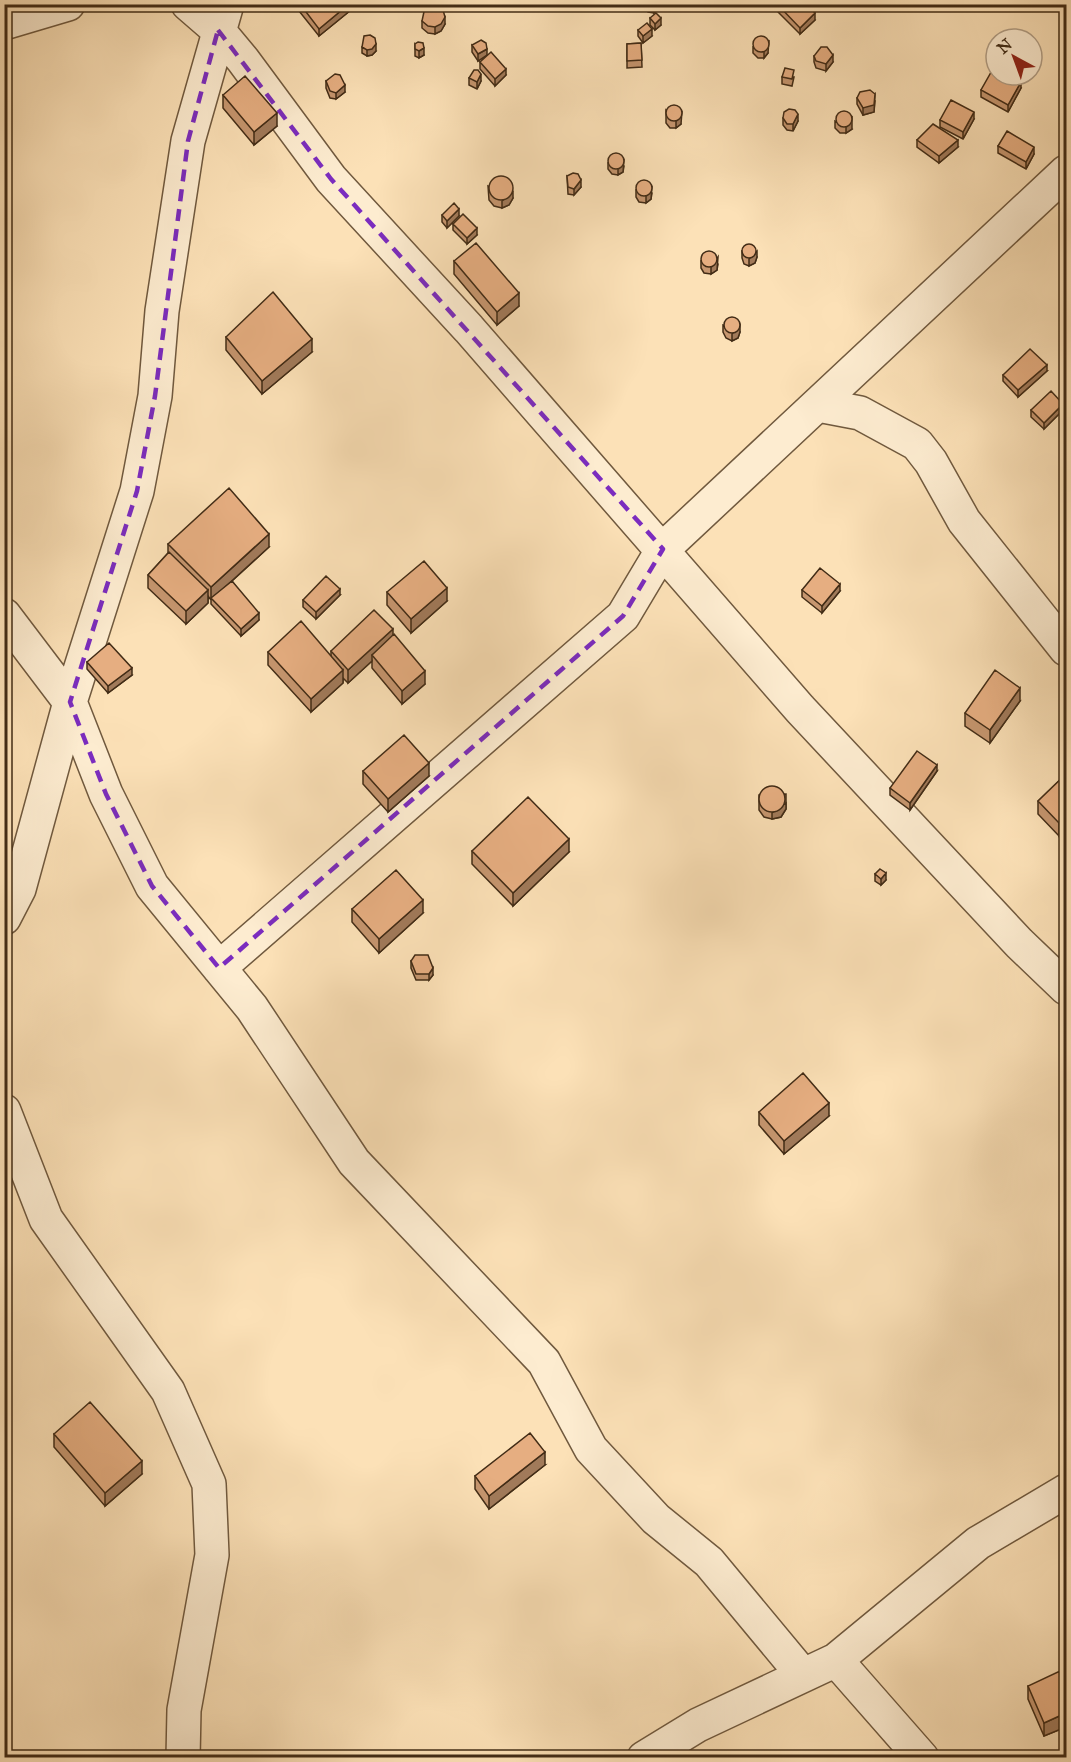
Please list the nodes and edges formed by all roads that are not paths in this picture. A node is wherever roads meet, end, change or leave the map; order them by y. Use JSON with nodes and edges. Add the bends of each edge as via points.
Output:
{"nodes":[{"id":1,"x":69,"y":4,"type":"edge"},
{"id":2,"x":188,"y":4,"type":"edge"},
{"id":3,"x":223,"y":17,"type":"edge"},
{"id":4,"x":4,"y":23,"type":"edge"},
{"id":5,"x":1066,"y":172,"type":"edge"},
{"id":6,"x":818,"y":405,"type":"junction"},
{"id":7,"x":663,"y":549,"type":"junction"},
{"id":8,"x":4,"y":615,"type":"edge"},
{"id":9,"x":1066,"y":649,"type":"edge"},
{"id":10,"x":70,"y":702,"type":"junction"},
{"id":11,"x":4,"y":918,"type":"edge"},
{"id":12,"x":219,"y":968,"type":"junction"},
{"id":13,"x":1066,"y":988,"type":"edge"},
{"id":14,"x":4,"y":1112,"type":"edge"},
{"id":15,"x":1066,"y":1491,"type":"edge"},
{"id":16,"x":836,"y":1660,"type":"junction"},
{"id":17,"x":802,"y":1674,"type":"junction"},
{"id":18,"x":183,"y":1758,"type":"edge"},
{"id":19,"x":644,"y":1758,"type":"edge"},
{"id":20,"x":922,"y":1758,"type":"edge"}],
"edges":[{"from":1,"to":4,"type":"street"},
{"from":2,"to":3,"type":"street"},
{"from":3,"to":7,"type":"street","via":[[331,179]]},
{"from":3,"to":10,"type":"street","via":[[188,141],[162,311],[155,396],[137,491]]},
{"from":5,"to":6,"type":"street"},
{"from":6,"to":7,"type":"street"},
{"from":6,"to":9,"type":"street","via":[[860,413],[917,444],[964,521]]},
{"from":7,"to":12,"type":"street","via":[[623,616]]},
{"from":7,"to":13,"type":"street","via":[[800,709]]},
{"from":8,"to":10,"type":"street"},
{"from":10,"to":11,"type":"street","via":[[19,889]]},
{"from":10,"to":12,"type":"street","via":[[106,794],[152,886]]},
{"from":12,"to":17,"type":"street","via":[[252,1008],[354,1162],[544,1362],[591,1449],[656,1519],[710,1562]]},
{"from":14,"to":18,"type":"street","via":[[46,1219],[168,1391],[209,1484],[212,1555],[184,1710]]},
{"from":15,"to":16,"type":"street","via":[[978,1543]]},
{"from":16,"to":17,"type":"street"},
{"from":16,"to":20,"type":"street"},
{"from":17,"to":19,"type":"street","via":[[698,1725]]}]}
